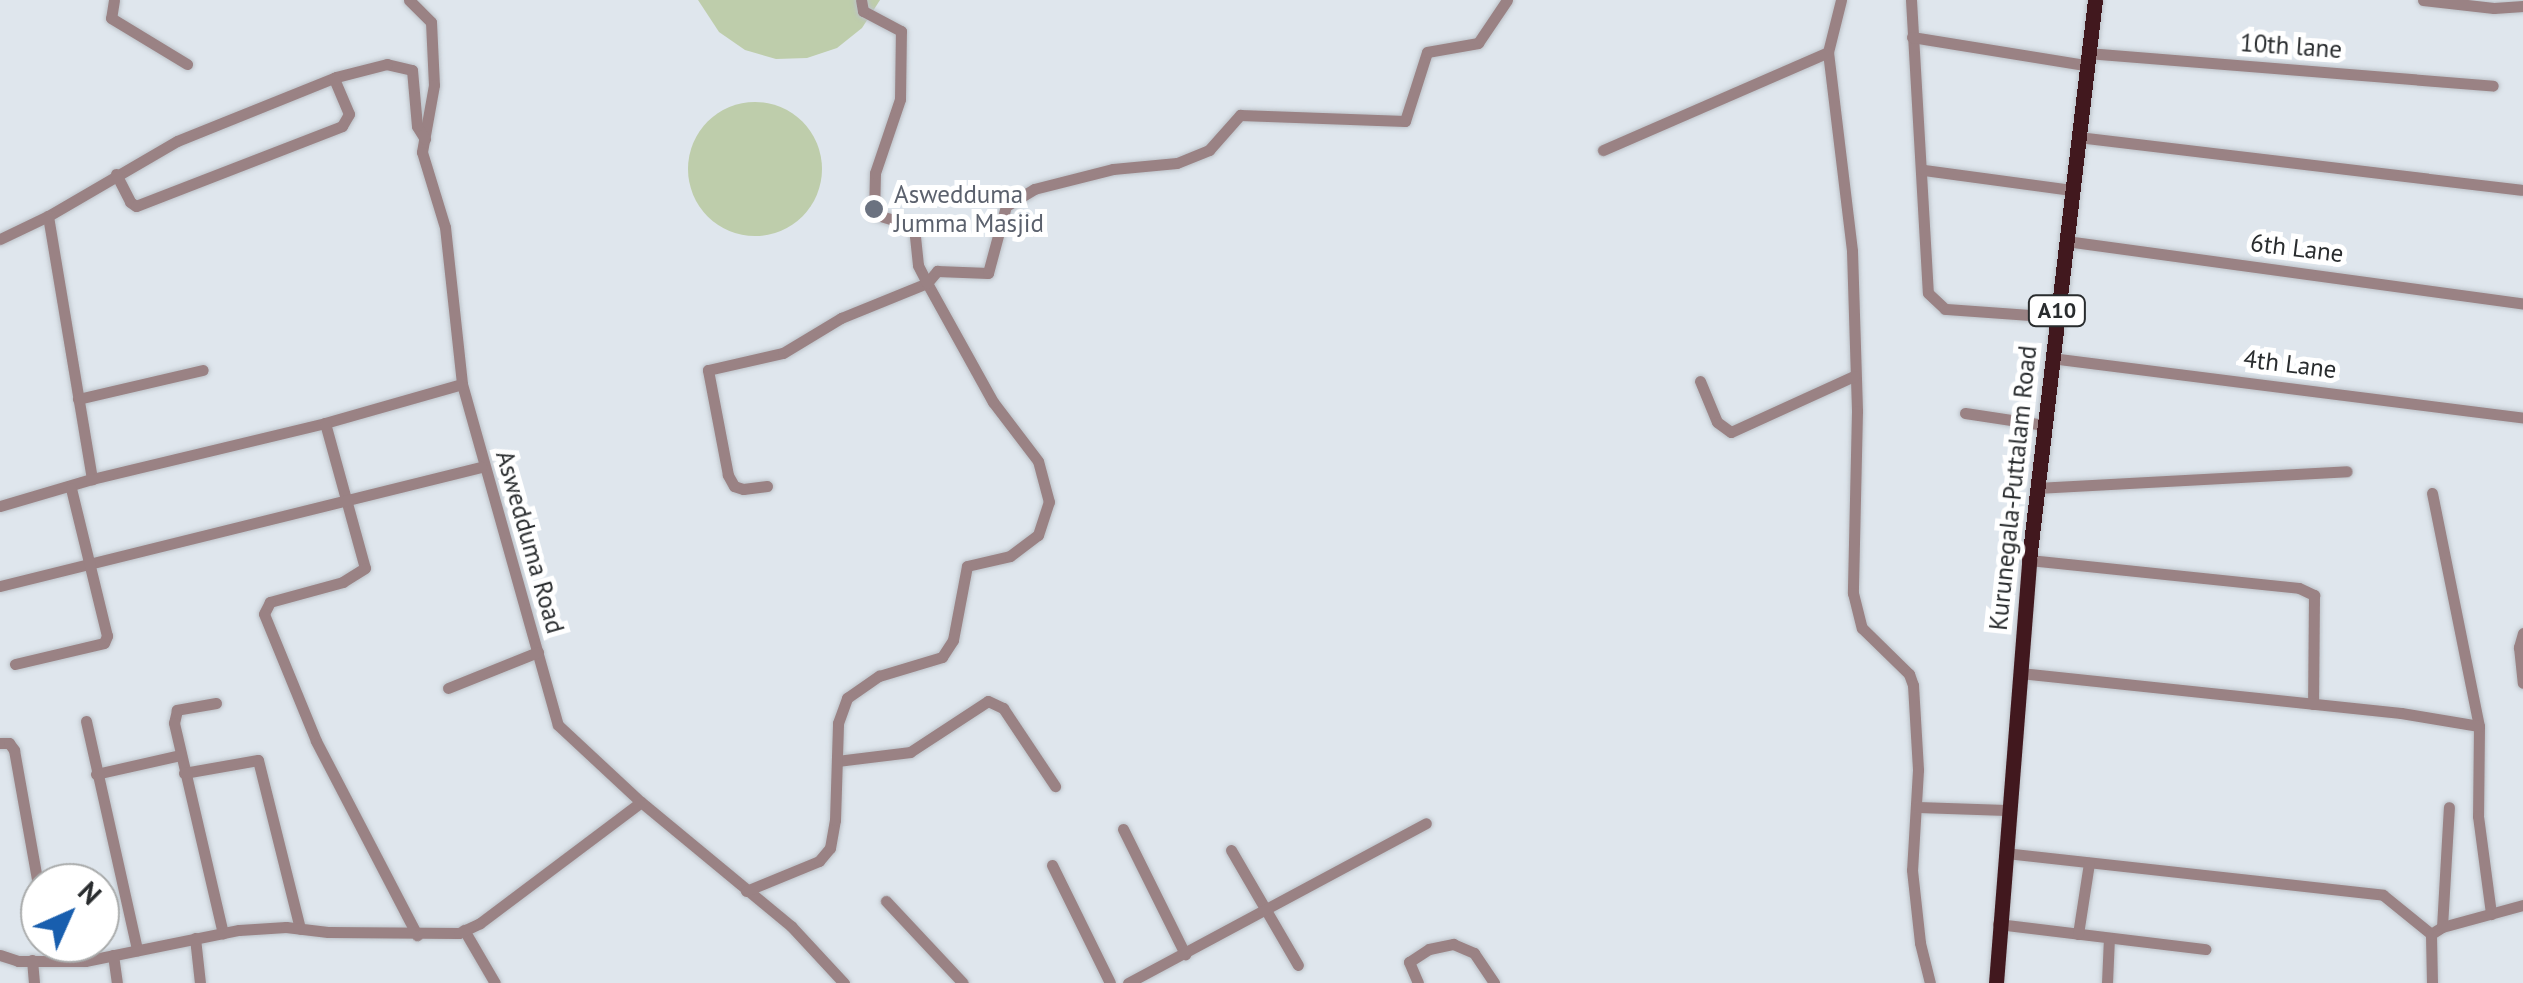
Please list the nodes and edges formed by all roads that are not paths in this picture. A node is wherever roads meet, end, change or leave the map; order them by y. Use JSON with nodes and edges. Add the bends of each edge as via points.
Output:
{"nodes":[{"id":1,"x":114,"y":0,"type":"edge"},
{"id":2,"x":409,"y":0,"type":"edge"},
{"id":3,"x":860,"y":0,"type":"edge"},
{"id":4,"x":1507,"y":0,"type":"edge"},
{"id":5,"x":1841,"y":0,"type":"edge"},
{"id":6,"x":1911,"y":0,"type":"edge"},
{"id":7,"x":2095,"y":0,"type":"edge"},
{"id":8,"x":2422,"y":0,"type":"edge"},
{"id":9,"x":2512,"y":4,"type":"edge"},
{"id":10,"x":1912,"y":38,"type":"junction"},
{"id":11,"x":1828,"y":52,"type":"junction"},
{"id":12,"x":2086,"y":59,"type":"junction"},
{"id":13,"x":187,"y":64,"type":"dead end"},
{"id":14,"x":334,"y":78,"type":"junction"},
{"id":15,"x":2492,"y":86,"type":"dead end"},
{"id":16,"x":2078,"y":137,"type":"junction"},
{"id":17,"x":424,"y":139,"type":"junction"},
{"id":18,"x":1603,"y":150,"type":"dead end"},
{"id":19,"x":1924,"y":170,"type":"junction"},
{"id":20,"x":116,"y":174,"type":"junction"},
{"id":21,"x":2072,"y":190,"type":"junction"},
{"id":22,"x":2521,"y":190,"type":"edge"},
{"id":23,"x":48,"y":216,"type":"junction"},
{"id":24,"x":0,"y":239,"type":"edge"},
{"id":25,"x":2066,"y":241,"type":"junction"},
{"id":26,"x":927,"y":283,"type":"junction"},
{"id":27,"x":2523,"y":304,"type":"edge"},
{"id":28,"x":2056,"y":317,"type":"junction"},
{"id":29,"x":2051,"y":358,"type":"junction"},
{"id":30,"x":203,"y":370,"type":"dead end"},
{"id":31,"x":1854,"y":376,"type":"junction"},
{"id":32,"x":1700,"y":381,"type":"dead end"},
{"id":33,"x":462,"y":384,"type":"junction"},
{"id":34,"x":78,"y":399,"type":"junction"},
{"id":35,"x":1965,"y":413,"type":"dead end"},
{"id":36,"x":2523,"y":418,"type":"edge"},
{"id":37,"x":325,"y":424,"type":"junction"},
{"id":38,"x":2044,"y":424,"type":"junction"},
{"id":39,"x":482,"y":467,"type":"dead end"},
{"id":40,"x":2347,"y":471,"type":"dead end"},
{"id":41,"x":92,"y":479,"type":"junction"},
{"id":42,"x":767,"y":486,"type":"dead end"},
{"id":43,"x":71,"y":488,"type":"junction"},
{"id":44,"x":2037,"y":488,"type":"junction"},
{"id":45,"x":2432,"y":493,"type":"dead end"},
{"id":46,"x":344,"y":500,"type":"junction"},
{"id":47,"x":0,"y":506,"type":"edge"},
{"id":48,"x":2029,"y":560,"type":"junction"},
{"id":49,"x":89,"y":563,"type":"junction"},
{"id":50,"x":0,"y":586,"type":"edge"},
{"id":51,"x":2523,"y":633,"type":"edge"},
{"id":52,"x":538,"y":652,"type":"junction"},
{"id":53,"x":14,"y":664,"type":"dead end"},
{"id":54,"x":2020,"y":673,"type":"junction"},
{"id":55,"x":2523,"y":683,"type":"edge"},
{"id":56,"x":448,"y":688,"type":"dead end"},
{"id":57,"x":216,"y":703,"type":"dead end"},
{"id":58,"x":2313,"y":704,"type":"junction"},
{"id":59,"x":86,"y":721,"type":"dead end"},
{"id":60,"x":2480,"y":726,"type":"junction"},
{"id":61,"x":0,"y":743,"type":"edge"},
{"id":62,"x":180,"y":754,"type":"junction"},
{"id":63,"x":837,"y":761,"type":"junction"},
{"id":64,"x":184,"y":773,"type":"junction"},
{"id":65,"x":96,"y":774,"type":"junction"},
{"id":66,"x":1055,"y":786,"type":"dead end"},
{"id":67,"x":641,"y":802,"type":"junction"},
{"id":68,"x":1916,"y":806,"type":"junction"},
{"id":69,"x":2449,"y":806,"type":"dead end"},
{"id":70,"x":2008,"y":810,"type":"junction"},
{"id":71,"x":1426,"y":822,"type":"dead end"},
{"id":72,"x":1123,"y":830,"type":"dead end"},
{"id":73,"x":1231,"y":850,"type":"dead end"},
{"id":74,"x":2006,"y":853,"type":"junction"},
{"id":75,"x":34,"y":863,"type":"edge"},
{"id":76,"x":2088,"y":863,"type":"junction"},
{"id":77,"x":1052,"y":866,"type":"dead end"},
{"id":78,"x":746,"y":891,"type":"junction"},
{"id":79,"x":886,"y":901,"type":"dead end"},
{"id":80,"x":2523,"y":904,"type":"edge"},
{"id":81,"x":1263,"y":910,"type":"junction"},
{"id":82,"x":2491,"y":914,"type":"junction"},
{"id":83,"x":1998,"y":924,"type":"junction"},
{"id":84,"x":300,"y":929,"type":"junction"},
{"id":85,"x":464,"y":930,"type":"junction"},
{"id":86,"x":2437,"y":931,"type":"junction"},
{"id":87,"x":222,"y":933,"type":"junction"},
{"id":88,"x":2078,"y":934,"type":"junction"},
{"id":89,"x":417,"y":935,"type":"junction"},
{"id":90,"x":195,"y":938,"type":"junction"},
{"id":91,"x":2109,"y":938,"type":"junction"},
{"id":92,"x":137,"y":950,"type":"junction"},
{"id":93,"x":2206,"y":950,"type":"dead end"},
{"id":94,"x":120,"y":954,"type":"edge"},
{"id":95,"x":1186,"y":954,"type":"junction"},
{"id":96,"x":1298,"y":965,"type":"dead end"},
{"id":97,"x":200,"y":983,"type":"edge"},
{"id":98,"x":495,"y":983,"type":"edge"},
{"id":99,"x":844,"y":983,"type":"edge"},
{"id":100,"x":963,"y":983,"type":"edge"},
{"id":101,"x":1110,"y":983,"type":"edge"},
{"id":102,"x":1128,"y":983,"type":"edge"},
{"id":103,"x":1418,"y":983,"type":"edge"},
{"id":104,"x":1494,"y":983,"type":"edge"},
{"id":105,"x":1930,"y":983,"type":"edge"},
{"id":106,"x":1996,"y":983,"type":"edge"},
{"id":107,"x":2106,"y":983,"type":"edge"},
{"id":108,"x":2432,"y":983,"type":"edge"}],
"edges":[{"from":1,"to":13,"type":"street","via":[[111,18]]},
{"from":2,"to":17,"type":"street","name":"Aswedduma Road","via":[[431,22],[434,85]]},
{"from":3,"to":26,"type":"street","via":[[863,11],[901,31],[900,99],[876,173],[874,214],[914,226]]},
{"from":4,"to":26,"type":"street","via":[[1478,43],[1427,52],[1405,121],[1240,115],[1209,150],[1178,163],[1034,188],[1006,206],[988,273],[936,270]]},
{"from":5,"to":11,"type":"street"},
{"from":6,"to":10,"type":"street"},
{"from":7,"to":12,"type":"highway","name":"Kurunegala-Puttalam Road","number":"A10"},
{"from":8,"to":9,"type":"street"},
{"from":10,"to":12,"type":"street","name":"10th lane"},
{"from":10,"to":19,"type":"street"},
{"from":11,"to":18,"type":"street"},
{"from":11,"to":31,"type":"street","via":[[1848,201]]},
{"from":12,"to":15,"type":"street","name":"10th lane"},
{"from":12,"to":16,"type":"highway","name":"Kurunegala-Puttalam Road","number":"A10"},
{"from":14,"to":17,"type":"street","via":[[387,64],[412,70]]},
{"from":14,"to":20,"type":"street","via":[[177,141]]},
{"from":14,"to":20,"type":"street","via":[[349,114],[342,126],[136,206]]},
{"from":16,"to":21,"type":"highway","name":"Kurunegala-Puttalam Road","number":"A10"},
{"from":16,"to":22,"type":"street"},
{"from":17,"to":33,"type":"street","name":"Aswedduma Road","via":[[445,227]]},
{"from":19,"to":21,"type":"street"},
{"from":19,"to":28,"type":"street","via":[[1928,293],[1936,304]]},
{"from":20,"to":23,"type":"street"},
{"from":21,"to":25,"type":"highway","name":"Kurunegala-Puttalam Road","number":"A10"},
{"from":23,"to":24,"type":"street"},
{"from":23,"to":34,"type":"street"},
{"from":25,"to":27,"type":"street","name":"6th Lane"},
{"from":25,"to":28,"type":"highway","name":"Kurunegala-Puttalam Road","number":"A10"},
{"from":26,"to":42,"type":"street","via":[[841,318],[782,353],[708,370],[728,475],[743,489]]},
{"from":26,"to":63,"type":"street","via":[[993,402],[1038,461],[1049,502],[1038,535],[1010,556],[967,566],[953,640],[942,657],[879,676],[847,698],[838,722]]},
{"from":28,"to":29,"type":"highway","name":"Kurunegala-Puttalam Road","number":"A10"},
{"from":29,"to":36,"type":"street","name":"4th Lane"},
{"from":29,"to":38,"type":"highway","name":"Kurunegala-Puttalam Road","number":"A10"},
{"from":30,"to":34,"type":"street"},
{"from":31,"to":32,"type":"street","via":[[1731,432],[1717,422]]},
{"from":31,"to":68,"type":"street","via":[[1854,593],[1862,628],[1909,674]]},
{"from":33,"to":37,"type":"street"},
{"from":33,"to":52,"type":"street","name":"Aswedduma Road"},
{"from":34,"to":41,"type":"street"},
{"from":35,"to":38,"type":"street"},
{"from":37,"to":41,"type":"street"},
{"from":37,"to":46,"type":"street"},
{"from":38,"to":44,"type":"highway","name":"Kurunegala-Puttalam Road","number":"A10"},
{"from":39,"to":46,"type":"street"},
{"from":40,"to":44,"type":"street"},
{"from":41,"to":43,"type":"street"},
{"from":43,"to":47,"type":"street"},
{"from":43,"to":49,"type":"street"},
{"from":44,"to":48,"type":"highway","name":"Kurunegala-Puttalam Road","number":"A10"},
{"from":45,"to":60,"type":"street"},
{"from":46,"to":49,"type":"street"},
{"from":46,"to":89,"type":"street","via":[[365,568],[270,602],[264,614],[316,740]]},
{"from":48,"to":54,"type":"highway","name":"Kurunegala-Puttalam Road","number":"A10"},
{"from":48,"to":58,"type":"street","via":[[2314,594]]},
{"from":49,"to":50,"type":"street"},
{"from":49,"to":53,"type":"street","via":[[104,643]]},
{"from":51,"to":55,"type":"street"},
{"from":52,"to":56,"type":"street"},
{"from":52,"to":67,"type":"street","name":"Aswedduma Road","via":[[558,726]]},
{"from":54,"to":58,"type":"street"},
{"from":54,"to":70,"type":"highway","name":"Kurunegala-Puttalam Road","number":"A10"},
{"from":57,"to":62,"type":"street","via":[[178,710]]},
{"from":58,"to":60,"type":"street"},
{"from":59,"to":65,"type":"street"},
{"from":60,"to":82,"type":"street","via":[[2478,816]]},
{"from":61,"to":75,"type":"street","via":[[14,750]]},
{"from":62,"to":64,"type":"street"},
{"from":62,"to":65,"type":"street"},
{"from":63,"to":66,"type":"street","via":[[910,752],[988,701],[1003,708]]},
{"from":63,"to":78,"type":"street","via":[[830,848],[819,860]]},
{"from":64,"to":84,"type":"street","via":[[258,760]]},
{"from":64,"to":87,"type":"street"},
{"from":65,"to":92,"type":"street"},
{"from":67,"to":78,"type":"street","name":"Aswedduma Road"},
{"from":67,"to":85,"type":"street"},
{"from":68,"to":70,"type":"street"},
{"from":68,"to":105,"type":"street","via":[[1912,870]]},
{"from":69,"to":86,"type":"street"},
{"from":70,"to":74,"type":"highway","name":"Kurunegala-Puttalam Road","number":"A10"},
{"from":71,"to":81,"type":"street"},
{"from":72,"to":95,"type":"street"},
{"from":73,"to":81,"type":"street"},
{"from":74,"to":76,"type":"street"},
{"from":74,"to":83,"type":"highway","name":"Kurunegala-Puttalam Road","number":"A10"},
{"from":76,"to":86,"type":"street","via":[[2384,895]]},
{"from":76,"to":88,"type":"street"},
{"from":77,"to":101,"type":"street"},
{"from":78,"to":99,"type":"street","name":"Aswedduma Road","via":[[791,926]]},
{"from":79,"to":100,"type":"street"},
{"from":80,"to":82,"type":"street"},
{"from":81,"to":95,"type":"street"},
{"from":81,"to":96,"type":"street"},
{"from":82,"to":86,"type":"street"},
{"from":83,"to":88,"type":"street"},
{"from":83,"to":106,"type":"highway","name":"Kurunegala-Puttalam Road","number":"A10"},
{"from":84,"to":87,"type":"street"},
{"from":84,"to":89,"type":"street"},
{"from":85,"to":89,"type":"street"},
{"from":85,"to":98,"type":"street"},
{"from":86,"to":108,"type":"street"},
{"from":87,"to":90,"type":"street"},
{"from":88,"to":91,"type":"street"},
{"from":90,"to":92,"type":"street"},
{"from":90,"to":97,"type":"street"},
{"from":91,"to":93,"type":"street"},
{"from":91,"to":107,"type":"street"},
{"from":92,"to":94,"type":"street"},
{"from":95,"to":102,"type":"street"},
{"from":103,"to":104,"type":"street","via":[[1409,962],[1453,944],[1474,953]]}]}
